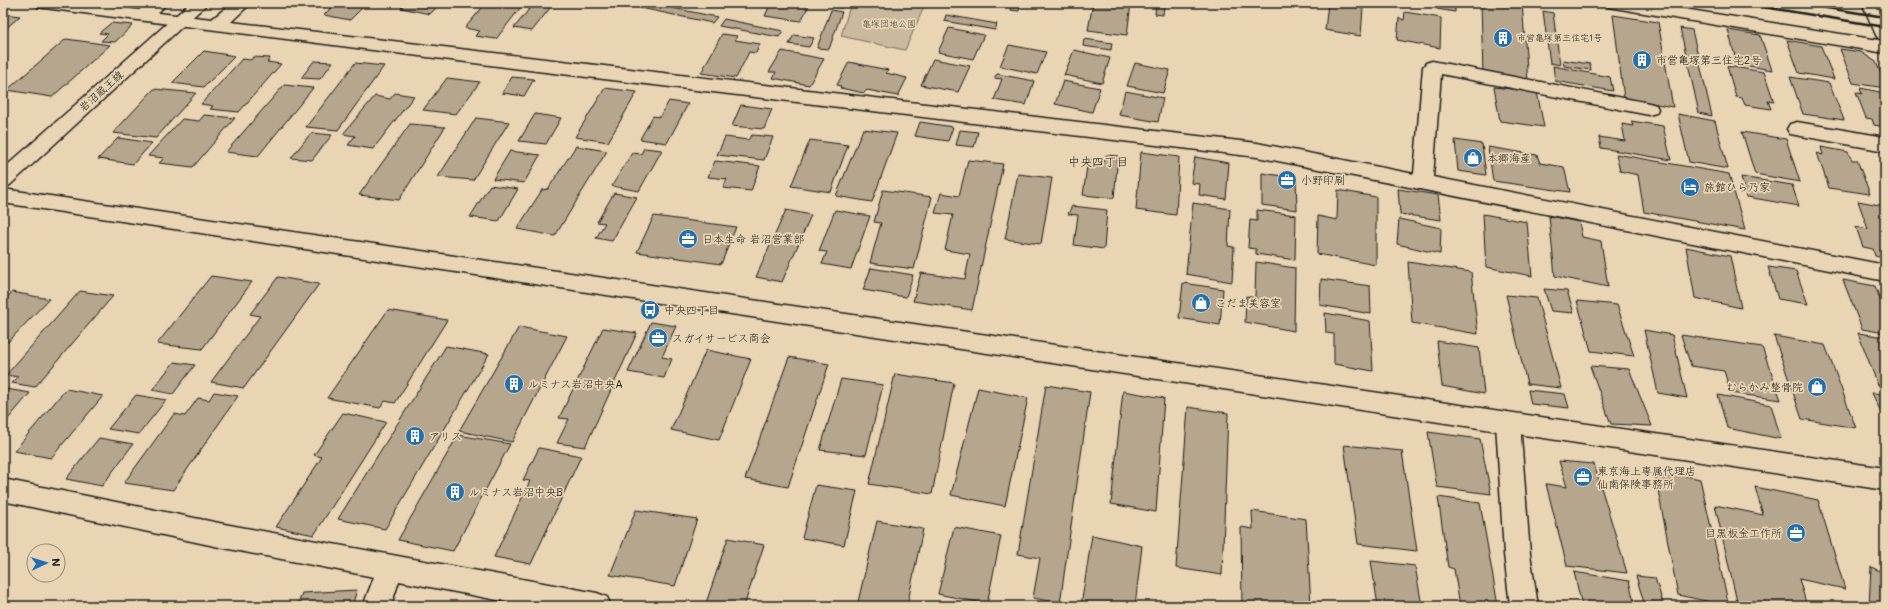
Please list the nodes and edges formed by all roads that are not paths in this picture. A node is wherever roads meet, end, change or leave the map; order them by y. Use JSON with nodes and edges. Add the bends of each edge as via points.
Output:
{"nodes":[{"id":1,"x":44,"y":3,"type":"edge"},
{"id":2,"x":160,"y":3,"type":"edge"},
{"id":3,"x":200,"y":3,"type":"edge"},
{"id":4,"x":243,"y":3,"type":"edge"},
{"id":5,"x":1614,"y":3,"type":"edge"},
{"id":6,"x":1870,"y":3,"type":"edge"},
{"id":7,"x":143,"y":16,"type":"junction"},
{"id":8,"x":179,"y":20,"type":"junction"},
{"id":9,"x":216,"y":25,"type":"junction"},
{"id":10,"x":1885,"y":35,"type":"edge"},
{"id":11,"x":1885,"y":47,"type":"edge"},
{"id":12,"x":1649,"y":109,"type":"dead end"},
{"id":13,"x":1797,"y":129,"type":"dead end"},
{"id":14,"x":1885,"y":144,"type":"edge"},
{"id":15,"x":3,"y":180,"type":"edge"},
{"id":16,"x":1423,"y":182,"type":"junction"},
{"id":17,"x":3,"y":196,"type":"edge"},
{"id":18,"x":1885,"y":273,"type":"edge"},
{"id":19,"x":1508,"y":422,"type":"junction"},
{"id":20,"x":1885,"y":479,"type":"edge"},
{"id":21,"x":3,"y":490,"type":"edge"},
{"id":22,"x":391,"y":566,"type":"junction"},
{"id":23,"x":377,"y":606,"type":"edge"},
{"id":24,"x":597,"y":606,"type":"edge"},
{"id":25,"x":1524,"y":606,"type":"edge"}],
"edges":[{"from":1,"to":7,"type":"street"},
{"from":2,"to":7,"type":"street"},
{"from":3,"to":8,"type":"street","name":"岩沼蔵王線"},
{"from":4,"to":9,"type":"street"},
{"from":5,"to":11,"type":"street"},
{"from":6,"to":10,"type":"street"},
{"from":7,"to":8,"type":"street"},
{"from":8,"to":9,"type":"street"},
{"from":8,"to":15,"type":"street","name":"岩沼蔵王線"},
{"from":9,"to":16,"type":"street","via":[[1257,150]]},
{"from":12,"to":16,"type":"street","via":[[1432,67]]},
{"from":13,"to":14,"type":"street"},
{"from":16,"to":18,"type":"street"},
{"from":17,"to":19,"type":"street"},
{"from":19,"to":20,"type":"street"},
{"from":19,"to":25,"type":"street","via":[[1517,554]]},
{"from":21,"to":22,"type":"street","via":[[224,536]]},
{"from":22,"to":23,"type":"street"},
{"from":22,"to":24,"type":"street"}]}
